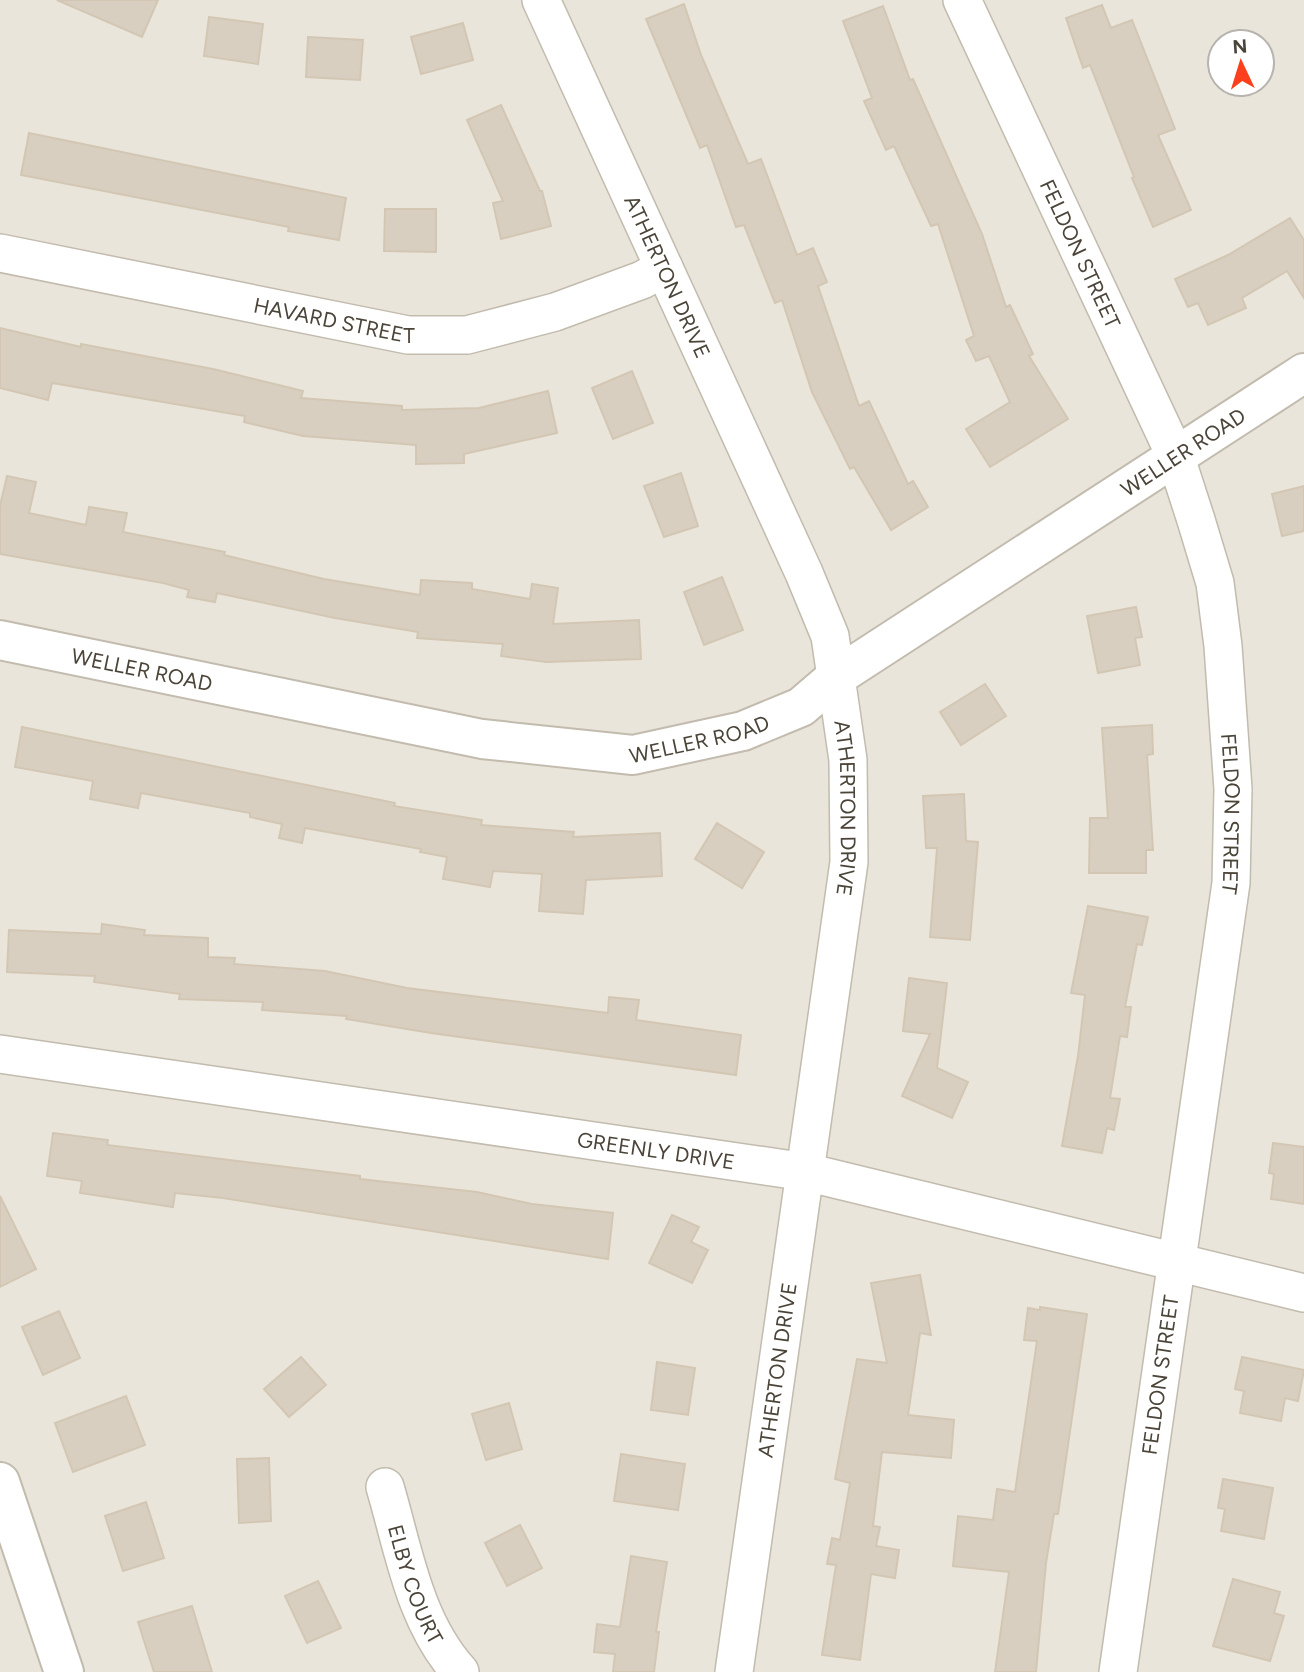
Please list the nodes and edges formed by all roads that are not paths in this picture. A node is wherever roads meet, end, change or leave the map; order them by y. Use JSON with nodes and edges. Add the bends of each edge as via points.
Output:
{"nodes":[{"id":1,"x":541,"y":0,"type":"edge"},
{"id":2,"x":962,"y":0,"type":"edge"},
{"id":3,"x":0,"y":253,"type":"edge"},
{"id":4,"x":664,"y":268,"type":"junction"},
{"id":5,"x":1304,"y":373,"type":"edge"},
{"id":6,"x":1175,"y":455,"type":"junction"},
{"id":7,"x":0,"y":640,"type":"edge"},
{"id":8,"x":836,"y":677,"type":"junction"},
{"id":9,"x":0,"y":1054,"type":"edge"},
{"id":10,"x":806,"y":1172,"type":"junction"},
{"id":11,"x":1176,"y":1264,"type":"junction"},
{"id":12,"x":1304,"y":1293,"type":"edge"},
{"id":13,"x":0,"y":1482,"type":"edge"},
{"id":14,"x":385,"y":1487,"type":"dead end"},
{"id":15,"x":64,"y":1672,"type":"edge"},
{"id":16,"x":460,"y":1672,"type":"edge"},
{"id":17,"x":734,"y":1672,"type":"edge"},
{"id":18,"x":1118,"y":1672,"type":"edge"}],
"edges":[{"from":1,"to":4,"type":"street","name":"ATHERTON DRIVE"},
{"from":2,"to":6,"type":"street","name":"FELDON STREET"},
{"from":3,"to":4,"type":"street","name":"HAVARD STREET","via":[[408,335],[467,335],[517,322],[593,299]]},
{"from":4,"to":8,"type":"street","name":"ATHERTON DRIVE","via":[[804,573],[830,636]]},
{"from":5,"to":6,"type":"street","name":"WELLER ROAD"},
{"from":6,"to":8,"type":"street","name":"WELLER ROAD"},
{"from":6,"to":11,"type":"street","name":"FELDON STREET","via":[[1215,583],[1233,789],[1231,883]]},
{"from":7,"to":8,"type":"street","name":"WELLER ROAD","via":[[482,739],[633,755],[743,731],[801,707]]},
{"from":8,"to":10,"type":"street","name":"ATHERTON DRIVE","via":[[848,760],[849,862]]},
{"from":9,"to":10,"type":"street","name":"GREENLY DRIVE"},
{"from":10,"to":11,"type":"street","name":"GREENLY DRIVE"},
{"from":10,"to":17,"type":"street","name":"ATHERTON DRIVE"},
{"from":11,"to":12,"type":"street","name":"GREENLY DRIVE"},
{"from":11,"to":18,"type":"street","name":"FELDON STREET"},
{"from":13,"to":15,"type":"street"},
{"from":14,"to":16,"type":"street","name":"ELBY COURT","via":[[423,1616],[440,1651]]}]}
